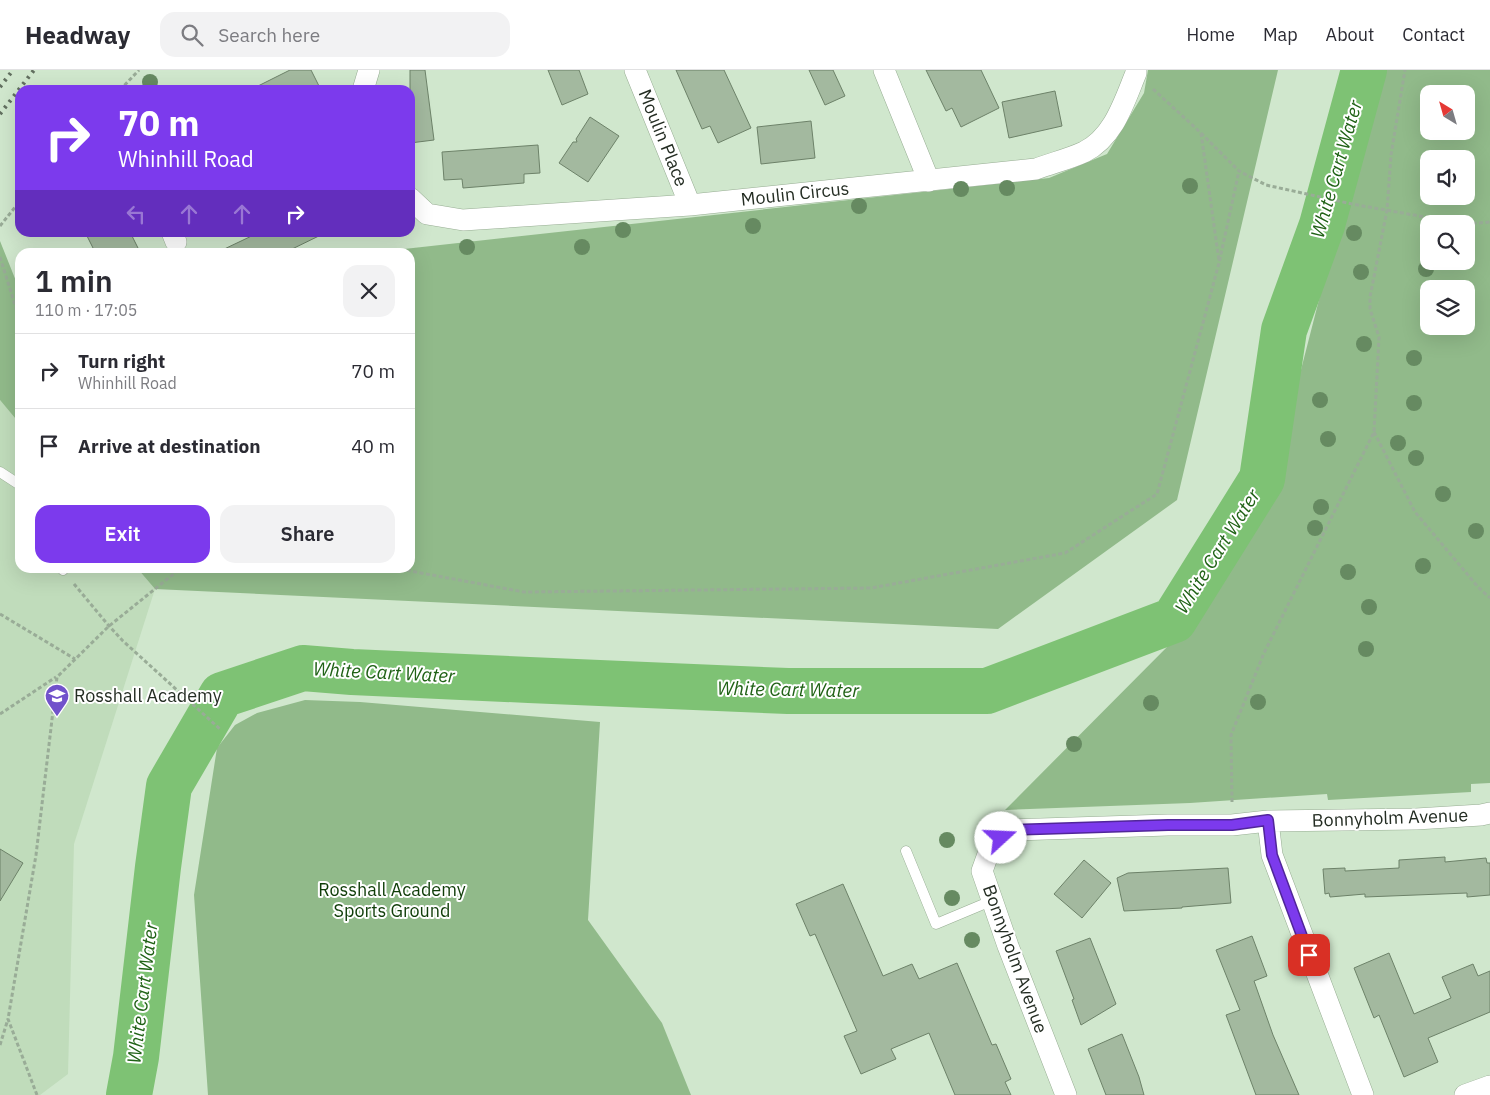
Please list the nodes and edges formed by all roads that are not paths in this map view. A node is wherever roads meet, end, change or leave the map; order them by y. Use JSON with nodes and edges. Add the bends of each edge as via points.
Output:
{"nodes":[{"id":1,"x":369,"y":70,"type":"edge"},
{"id":2,"x":635,"y":70,"type":"edge"},
{"id":3,"x":884,"y":70,"type":"edge"},
{"id":4,"x":1136,"y":72,"type":"edge"},
{"id":5,"x":364,"y":85,"type":"edge"},
{"id":6,"x":929,"y":181,"type":"junction"},
{"id":7,"x":415,"y":203,"type":"edge"},
{"id":8,"x":690,"y":205,"type":"junction"},
{"id":9,"x":0,"y":472,"type":"edge"},
{"id":10,"x":15,"y":482,"type":"edge"},
{"id":11,"x":1490,"y":813,"type":"edge"},
{"id":12,"x":1268,"y":820,"type":"junction"},
{"id":13,"x":906,"y":851,"type":"dead end"},
{"id":14,"x":991,"y":901,"type":"junction"},
{"id":15,"x":1490,"y":1086,"type":"edge"},
{"id":16,"x":1066,"y":1095,"type":"edge"},
{"id":17,"x":1362,"y":1095,"type":"edge"},
{"id":18,"x":1465,"y":1095,"type":"edge"}],
"edges":[{"from":1,"to":5,"type":"street"},
{"from":2,"to":8,"type":"street","name":"Moulin Place"},
{"from":3,"to":6,"type":"street"},
{"from":4,"to":6,"type":"street","name":"Moulin Circus","via":[[1116,120],[1103,139],[1084,152],[1036,169]]},
{"from":6,"to":8,"type":"street","name":"Moulin Circus"},
{"from":7,"to":8,"type":"street","name":"Moulin Circus","via":[[427,214],[463,220]]},
{"from":9,"to":10,"type":"lane"},
{"from":11,"to":12,"type":"street","name":"Bonnyholm Avenue","via":[[1416,819]]},
{"from":12,"to":14,"type":"street","name":"Bonnyholm Avenue","via":[[1232,825],[1012,830],[991,846],[982,872]]},
{"from":12,"to":17,"type":"street","via":[[1272,855]]},
{"from":13,"to":14,"type":"lane","via":[[936,924]]},
{"from":14,"to":16,"type":"street","name":"Bonnyholm Avenue"},
{"from":15,"to":18,"type":"street"}]}
